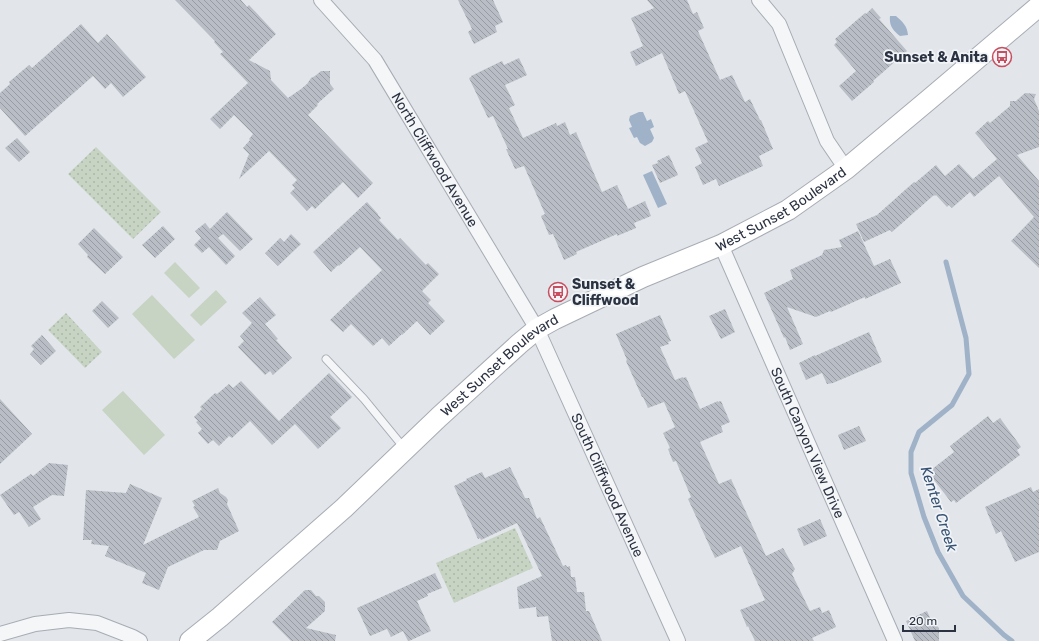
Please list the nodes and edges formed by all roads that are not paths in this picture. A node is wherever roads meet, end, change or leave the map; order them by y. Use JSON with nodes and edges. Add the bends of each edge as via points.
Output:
{"nodes":[{"id":1,"x":320,"y":0,"type":"edge"},
{"id":2,"x":759,"y":0,"type":"edge"},
{"id":3,"x":1038,"y":6,"type":"edge"},
{"id":4,"x":846,"y":169,"type":"junction"},
{"id":5,"x":720,"y":245,"type":"junction"},
{"id":6,"x":537,"y":329,"type":"junction"},
{"id":7,"x":326,"y":359,"type":"dead end"},
{"id":8,"x":405,"y":449,"type":"junction"},
{"id":9,"x":0,"y":634,"type":"edge"},
{"id":10,"x":140,"y":641,"type":"edge"},
{"id":11,"x":190,"y":641,"type":"edge"},
{"id":12,"x":678,"y":641,"type":"edge"},
{"id":13,"x":895,"y":641,"type":"edge"}],
"edges":[{"from":1,"to":6,"type":"street","name":"North Cliffwood Avenue","via":[[375,60]]},
{"from":2,"to":4,"type":"street","via":[[779,24],[827,141]]},
{"from":3,"to":4,"type":"main road","name":"West Sunset Boulevard"},
{"from":4,"to":5,"type":"main road","name":"West Sunset Boulevard","via":[[788,210]]},
{"from":5,"to":6,"type":"main road","name":"West Sunset Boulevard","via":[[643,277]]},
{"from":5,"to":13,"type":"street","name":"South Canyon View Drive"},
{"from":6,"to":8,"type":"main road","name":"West Sunset Boulevard"},
{"from":6,"to":12,"type":"street","name":"South Cliffwood Avenue"},
{"from":7,"to":8,"type":"lane","via":[[364,399]]},
{"from":8,"to":11,"type":"main road","name":"West Sunset Boulevard","via":[[344,508]]},
{"from":9,"to":10,"type":"street","via":[[35,624],[69,620],[97,622]]}]}
